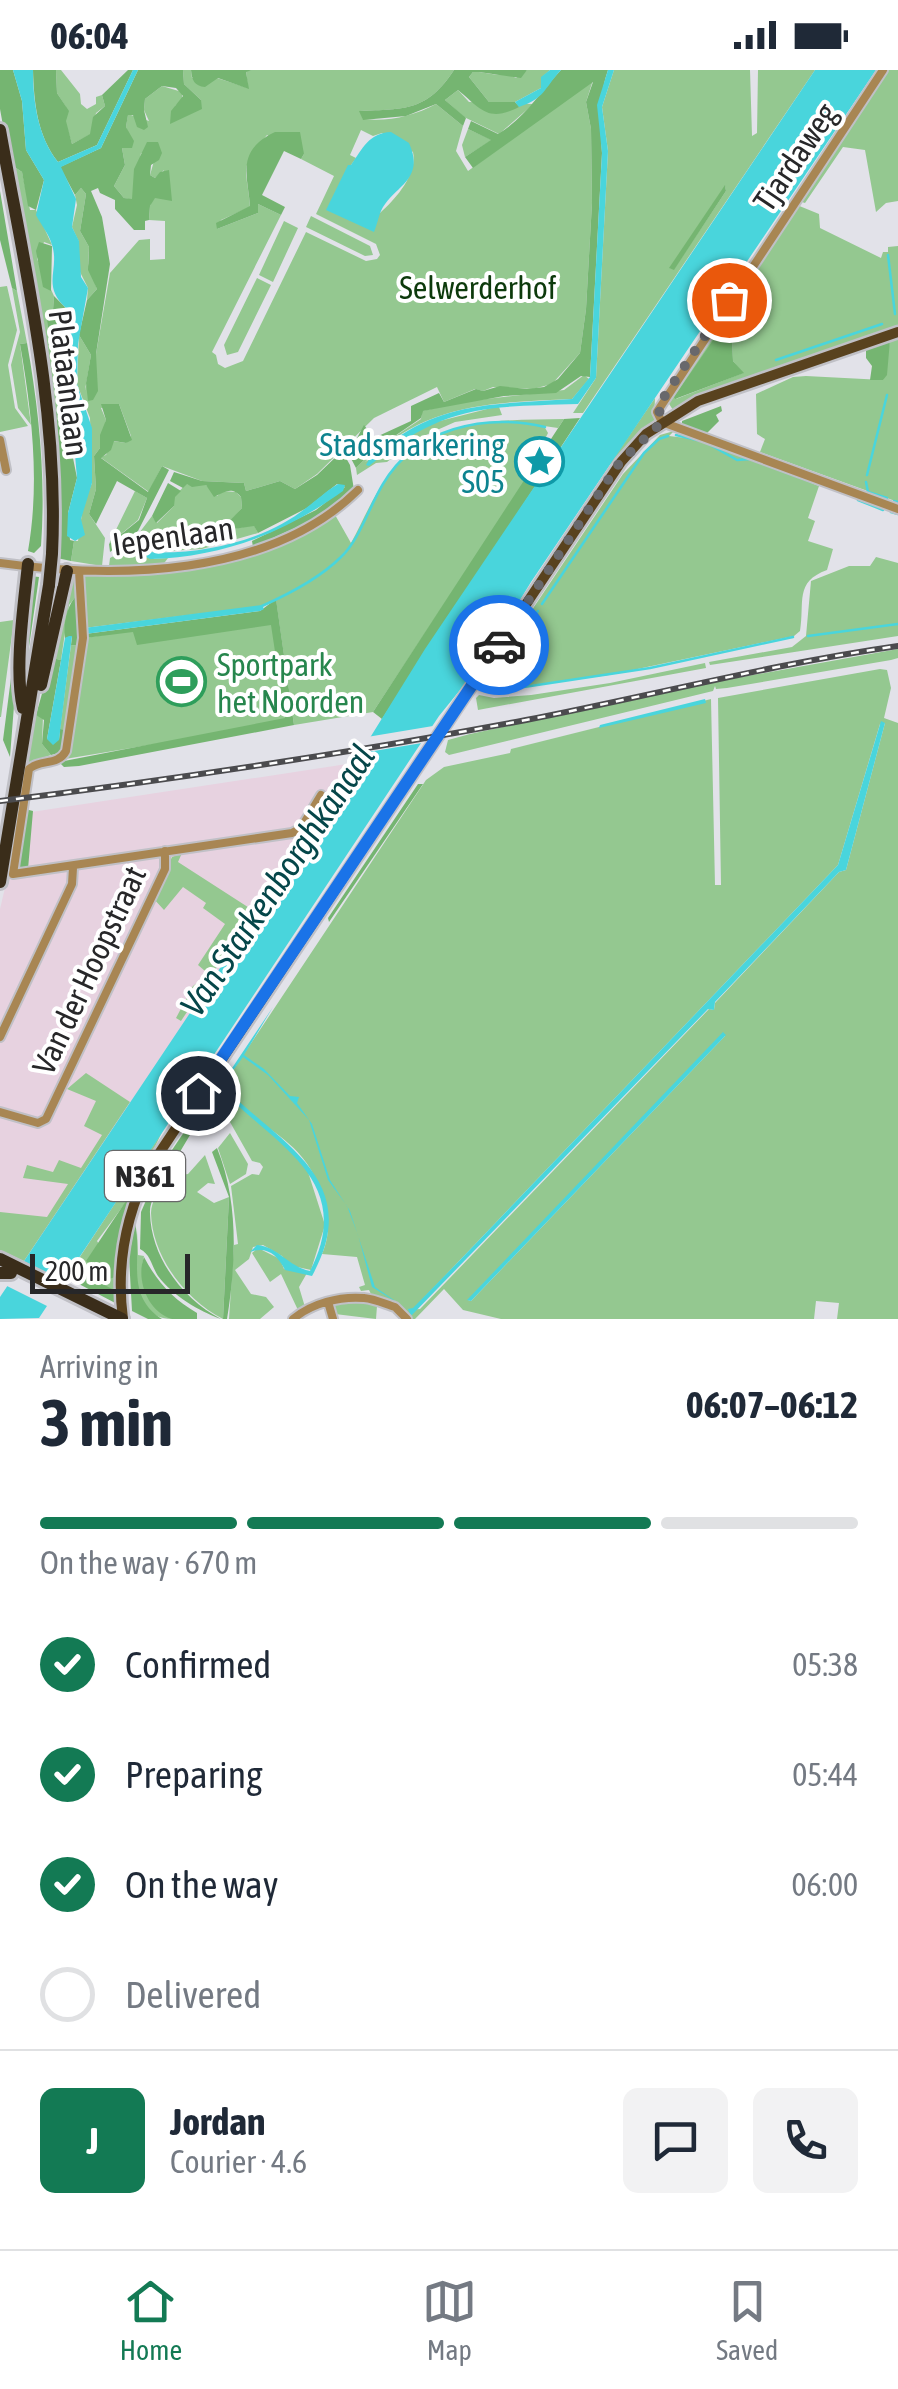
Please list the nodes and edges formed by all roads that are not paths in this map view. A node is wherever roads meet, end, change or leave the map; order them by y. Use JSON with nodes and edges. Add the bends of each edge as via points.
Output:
{"nodes":[{"id":1,"x":883,"y":70,"type":"edge"},
{"id":2,"x":0,"y":130,"type":"edge"},
{"id":3,"x":0,"y":173,"type":"edge"},
{"id":4,"x":898,"y":332,"type":"edge"},
{"id":5,"x":662,"y":422,"type":"junction"},
{"id":6,"x":12,"y":438,"type":"dead end"},
{"id":7,"x":0,"y":440,"type":"edge"},
{"id":8,"x":6,"y":470,"type":"dead end"},
{"id":9,"x":358,"y":490,"type":"dead end"},
{"id":10,"x":898,"y":509,"type":"edge"},
{"id":11,"x":48,"y":553,"type":"junction"},
{"id":12,"x":0,"y":563,"type":"edge"},
{"id":13,"x":31,"y":567,"type":"junction"},
{"id":14,"x":73,"y":571,"type":"junction"},
{"id":15,"x":26,"y":709,"type":"junction"},
{"id":16,"x":321,"y":795,"type":"dead end"},
{"id":17,"x":0,"y":849,"type":"edge"},
{"id":18,"x":165,"y":852,"type":"junction"},
{"id":19,"x":72,"y":868,"type":"junction"},
{"id":20,"x":0,"y":882,"type":"edge"},
{"id":21,"x":0,"y":1037,"type":"edge"},
{"id":22,"x":0,"y":1112,"type":"edge"},
{"id":23,"x":3,"y":1266,"type":"edge"},
{"id":24,"x":328,"y":1302,"type":"junction"},
{"id":25,"x":117,"y":1318,"type":"edge"},
{"id":26,"x":293,"y":1319,"type":"edge"},
{"id":27,"x":333,"y":1319,"type":"edge"},
{"id":28,"x":407,"y":1319,"type":"edge"}],
"edges":[{"from":1,"to":5,"type":"street","name":"Tjardaweg","via":[[658,406]]},
{"from":2,"to":11,"type":"highway","name":"Plataanlaan","via":[[50,419],[54,504]]},
{"from":3,"to":11,"type":"highway","name":"Plataanlaan","via":[[39,392]]},
{"from":4,"to":5,"type":"main road","number":"N361","via":[[698,401]]},
{"from":5,"to":10,"type":"street"},
{"from":5,"to":25,"type":"main road","number":"N361","via":[[602,490],[154,1160],[123,1249]]},
{"from":6,"to":7,"type":"street"},
{"from":7,"to":8,"type":"street"},
{"from":9,"to":14,"type":"street","name":"Iepenlaan","via":[[303,527],[240,554],[170,568]]},
{"from":11,"to":15,"type":"highway","name":"Plataanlaan","bridge":true},
{"from":12,"to":13,"type":"street","name":"Iepenlaan"},
{"from":13,"to":14,"type":"street","name":"Iepenlaan"},
{"from":13,"to":15,"type":"highway","via":[[21,666]]},
{"from":14,"to":15,"type":"highway","via":[[48,660]]},
{"from":14,"to":19,"type":"street","via":[[83,638],[66,751],[30,769],[13,874]]},
{"from":15,"to":17,"type":"highway","name":"Plataanlaan"},
{"from":15,"to":20,"type":"highway","name":"Plataanlaan"},
{"from":16,"to":18,"type":"street","via":[[292,833]]},
{"from":18,"to":19,"type":"street"},
{"from":18,"to":22,"type":"street","name":"Van der Hoopstraat","via":[[165,868],[46,1119]]},
{"from":19,"to":21,"type":"street","via":[[72,884]]},
{"from":23,"to":25,"type":"highway"},
{"from":24,"to":26,"type":"street"},
{"from":24,"to":27,"type":"street"},
{"from":24,"to":28,"type":"street","via":[[368,1298],[381,1310],[395,1306]]}]}
